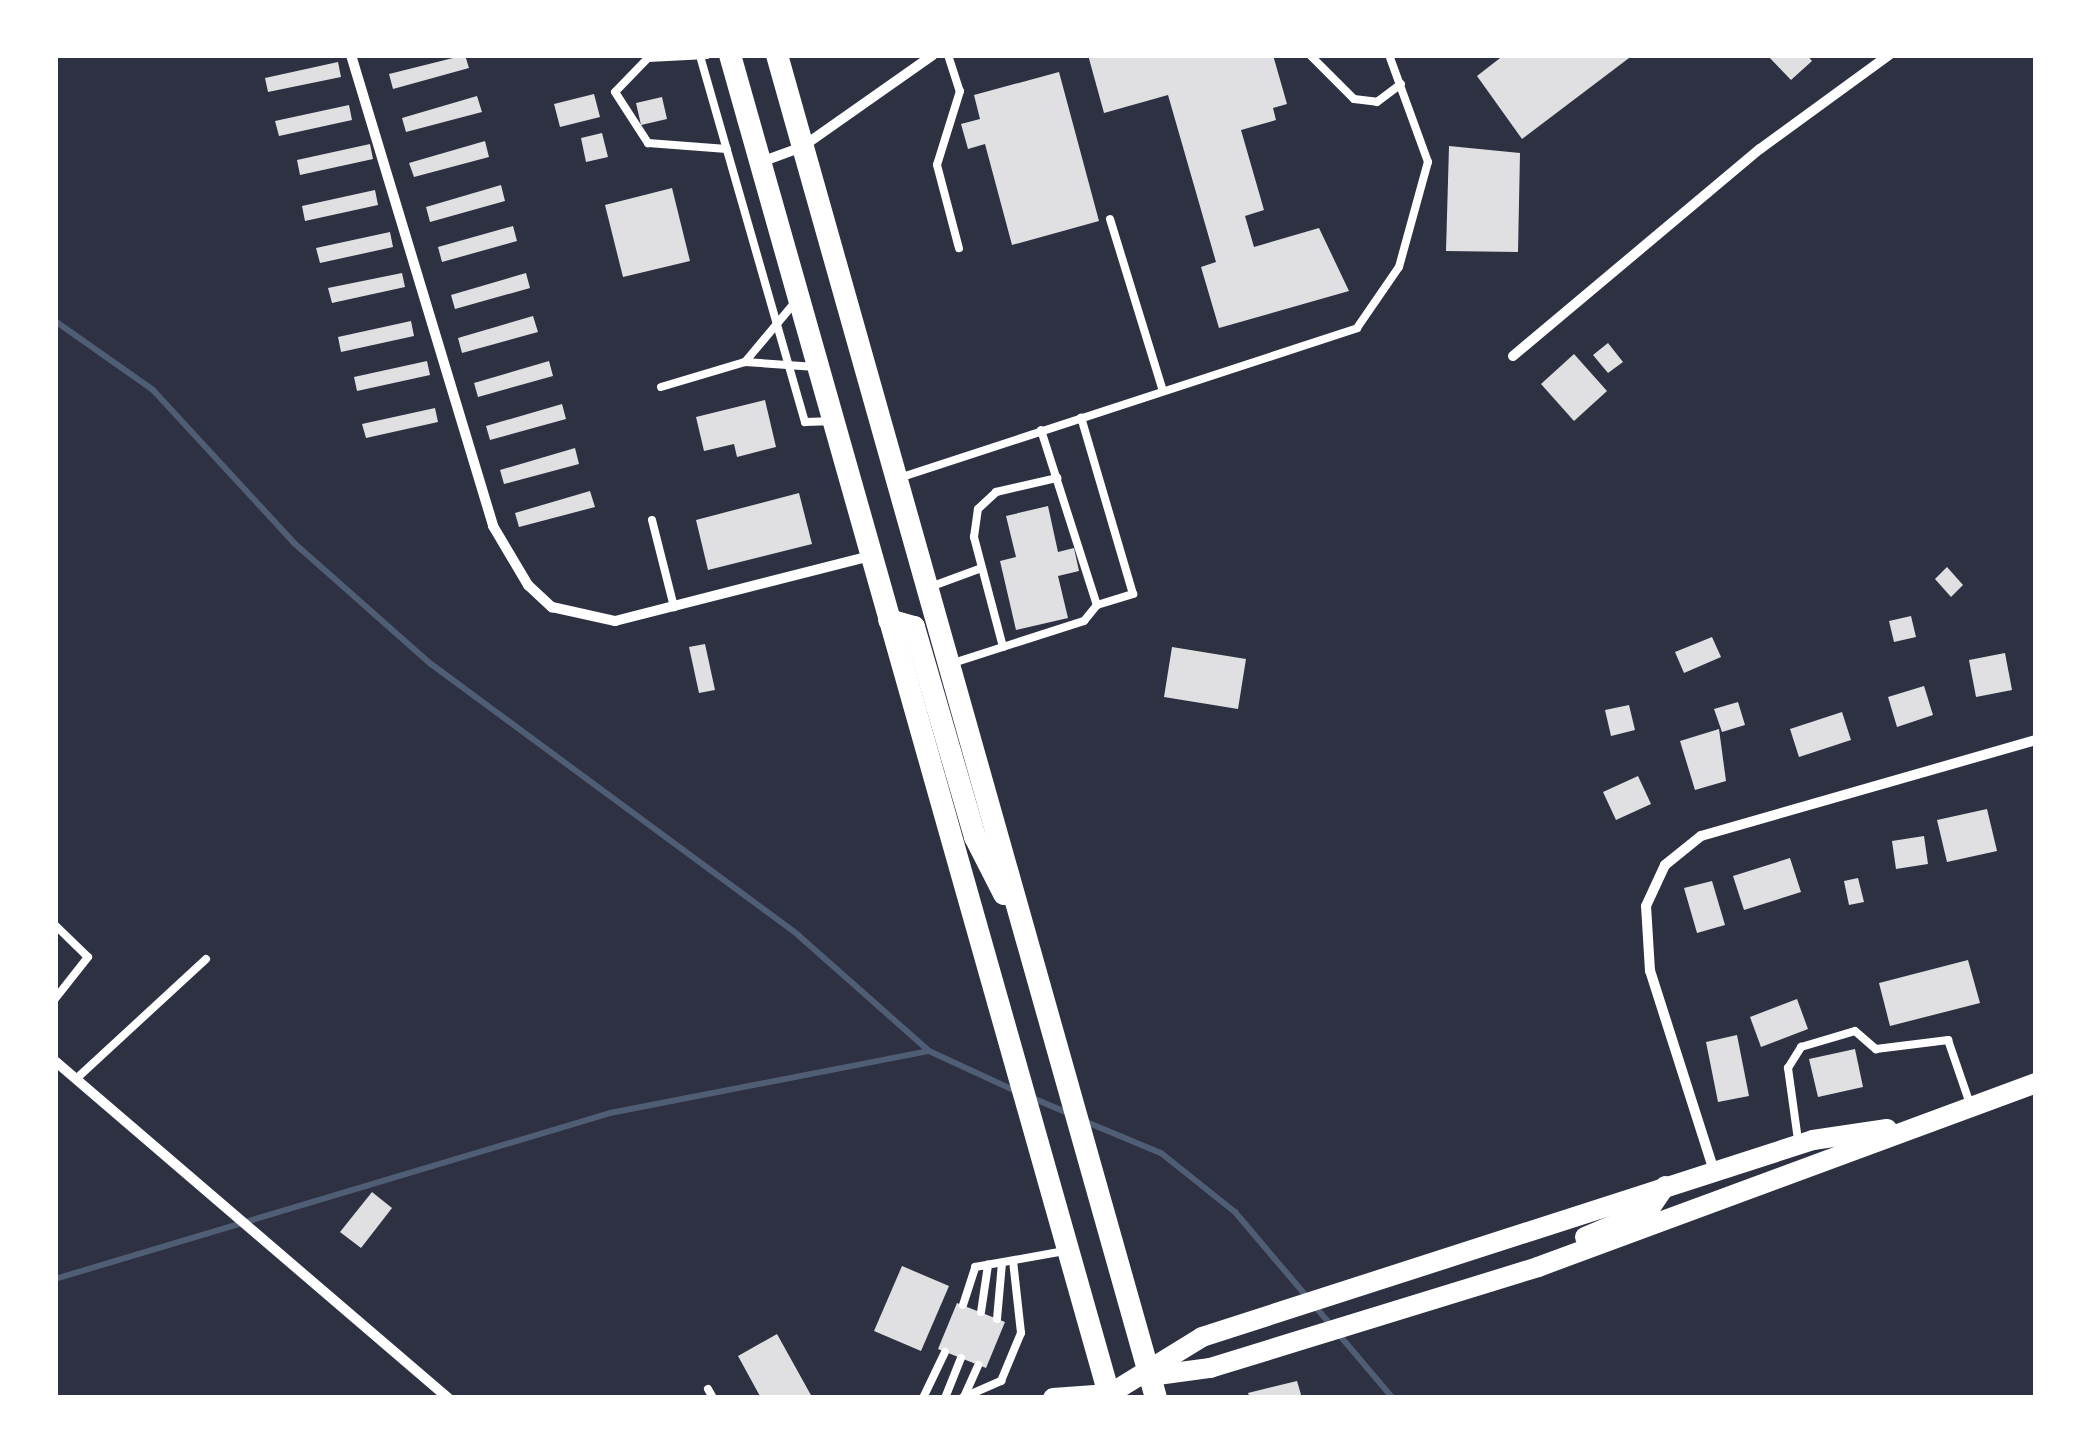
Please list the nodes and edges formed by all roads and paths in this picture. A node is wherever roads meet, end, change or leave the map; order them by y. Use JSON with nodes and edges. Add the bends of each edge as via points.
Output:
{"nodes":[{"id":1,"x":352,"y":55,"type":"edge"},
{"id":2,"x":730,"y":55,"type":"edge"},
{"id":3,"x":777,"y":55,"type":"edge"},
{"id":4,"x":934,"y":55,"type":"edge"},
{"id":5,"x":948,"y":55,"type":"edge"},
{"id":6,"x":1310,"y":55,"type":"edge"},
{"id":7,"x":1390,"y":55,"type":"edge"},
{"id":8,"x":1889,"y":55,"type":"edge"},
{"id":9,"x":704,"y":56,"type":"edge"},
{"id":10,"x":648,"y":57,"type":"edge"},
{"id":11,"x":1401,"y":84,"type":"junction"},
{"id":12,"x":802,"y":148,"type":"junction"},
{"id":13,"x":726,"y":149,"type":"junction"},
{"id":14,"x":759,"y":158,"type":"junction"},
{"id":15,"x":732,"y":163,"type":"junction"},
{"id":16,"x":1110,"y":219,"type":"dead end"},
{"id":17,"x":959,"y":248,"type":"dead end"},
{"id":18,"x":798,"y":299,"type":"junction"},
{"id":19,"x":776,"y":321,"type":"junction"},
{"id":20,"x":1513,"y":356,"type":"dead end"},
{"id":21,"x":745,"y":362,"type":"junction"},
{"id":22,"x":818,"y":367,"type":"junction"},
{"id":23,"x":790,"y":370,"type":"junction"},
{"id":24,"x":660,"y":387,"type":"dead end"},
{"id":25,"x":1163,"y":390,"type":"junction"},
{"id":26,"x":1081,"y":417,"type":"junction"},
{"id":27,"x":832,"y":420,"type":"junction"},
{"id":28,"x":1042,"y":430,"type":"junction"},
{"id":29,"x":1056,"y":478,"type":"junction"},
{"id":30,"x":897,"y":479,"type":"junction"},
{"id":31,"x":652,"y":520,"type":"dead end"},
{"id":32,"x":870,"y":556,"type":"junction"},
{"id":33,"x":982,"y":568,"type":"junction"},
{"id":34,"x":928,"y":588,"type":"junction"},
{"id":35,"x":1097,"y":606,"type":"junction"},
{"id":36,"x":674,"y":607,"type":"junction"},
{"id":37,"x":888,"y":620,"type":"junction"},
{"id":38,"x":1003,"y":647,"type":"junction"},
{"id":39,"x":949,"y":664,"type":"junction"},
{"id":40,"x":2036,"y":740,"type":"edge"},
{"id":41,"x":55,"y":925,"type":"edge"},
{"id":42,"x":1028,"y":942,"type":"junction"},
{"id":43,"x":206,"y":958,"type":"dead end"},
{"id":44,"x":55,"y":999,"type":"edge"},
{"id":45,"x":55,"y":1061,"type":"edge"},
{"id":46,"x":76,"y":1079,"type":"junction"},
{"id":47,"x":2036,"y":1083,"type":"edge"},
{"id":48,"x":1970,"y":1104,"type":"junction"},
{"id":49,"x":1904,"y":1127,"type":"junction"},
{"id":50,"x":1798,"y":1145,"type":"junction"},
{"id":51,"x":1714,"y":1171,"type":"junction"},
{"id":52,"x":1665,"y":1186,"type":"junction"},
{"id":53,"x":1069,"y":1251,"type":"junction"},
{"id":54,"x":1013,"y":1261,"type":"junction"},
{"id":55,"x":1002,"y":1262,"type":"junction"},
{"id":56,"x":988,"y":1265,"type":"junction"},
{"id":57,"x":1462,"y":1287,"type":"junction"},
{"id":58,"x":963,"y":1305,"type":"dead end"},
{"id":59,"x":981,"y":1312,"type":"dead end"},
{"id":60,"x":997,"y":1318,"type":"dead end"},
{"id":61,"x":945,"y":1352,"type":"dead end"},
{"id":62,"x":960,"y":1358,"type":"dead end"},
{"id":63,"x":978,"y":1366,"type":"dead end"},
{"id":64,"x":1153,"y":1387,"type":"edge"},
{"id":65,"x":1107,"y":1396,"type":"edge"},
{"id":66,"x":448,"y":1398,"type":"edge"},
{"id":67,"x":922,"y":1398,"type":"edge"},
{"id":68,"x":944,"y":1398,"type":"edge"},
{"id":69,"x":963,"y":1398,"type":"edge"},
{"id":70,"x":1052,"y":1398,"type":"edge"}],
"edges":[{"from":1,"to":36,"type":"street","via":[[509,560],[552,607],[578,616],[615,621]]},
{"from":2,"to":14,"type":"highway"},
{"from":3,"to":12,"type":"highway"},
{"from":4,"to":12,"type":"street"},
{"from":5,"to":17,"type":"lane","via":[[960,91],[937,165]]},
{"from":6,"to":11,"type":"lane","via":[[1323,78],[1354,99],[1376,102]]},
{"from":7,"to":11,"type":"lane"},
{"from":8,"to":20,"type":"street","via":[[1760,149]]},
{"from":9,"to":10,"type":"lane"},
{"from":9,"to":13,"type":"lane"},
{"from":10,"to":13,"type":"lane","via":[[615,92],[637,136]]},
{"from":11,"to":25,"type":"lane","via":[[1428,162],[1399,267],[1372,314],[1357,328]]},
{"from":12,"to":14,"type":"street"},
{"from":12,"to":30,"type":"highway"},
{"from":13,"to":15,"type":"lane"},
{"from":14,"to":15,"type":"lane"},
{"from":14,"to":18,"type":"highway"},
{"from":15,"to":19,"type":"lane"},
{"from":16,"to":25,"type":"lane"},
{"from":18,"to":19,"type":"lane"},
{"from":18,"to":22,"type":"highway"},
{"from":19,"to":21,"type":"lane"},
{"from":19,"to":23,"type":"lane"},
{"from":21,"to":23,"type":"lane"},
{"from":21,"to":24,"type":"lane"},
{"from":22,"to":23,"type":"lane"},
{"from":22,"to":27,"type":"highway"},
{"from":23,"to":27,"type":"lane","via":[[805,422]]},
{"from":25,"to":26,"type":"lane"},
{"from":26,"to":28,"type":"lane"},
{"from":26,"to":35,"type":"lane","via":[[1132,594]]},
{"from":27,"to":32,"type":"highway"},
{"from":28,"to":29,"type":"lane"},
{"from":28,"to":30,"type":"lane"},
{"from":29,"to":33,"type":"lane","via":[[996,492],[978,509]]},
{"from":29,"to":35,"type":"lane"},
{"from":30,"to":34,"type":"highway"},
{"from":31,"to":36,"type":"lane"},
{"from":32,"to":36,"type":"street"},
{"from":32,"to":37,"type":"highway"},
{"from":33,"to":34,"type":"lane"},
{"from":33,"to":38,"type":"lane"},
{"from":34,"to":39,"type":"highway"},
{"from":35,"to":38,"type":"lane","via":[[1084,621]]},
{"from":37,"to":42,"type":"highway","via":[[914,627],[975,837]]},
{"from":37,"to":53,"type":"highway"},
{"from":38,"to":39,"type":"lane"},
{"from":39,"to":42,"type":"highway"},
{"from":40,"to":51,"type":"street","via":[[1701,836],[1665,865],[1646,906],[1650,971]]},
{"from":41,"to":44,"type":"lane","via":[[88,957]]},
{"from":42,"to":64,"type":"highway"},
{"from":43,"to":46,"type":"lane"},
{"from":45,"to":46,"type":"street"},
{"from":46,"to":66,"type":"street"},
{"from":47,"to":48,"type":"main road"},
{"from":48,"to":49,"type":"main road"},
{"from":48,"to":50,"type":"lane","via":[[1948,1040],[1876,1049],[1855,1031],[1801,1047],[1788,1068]]},
{"from":49,"to":50,"type":"main road"},
{"from":49,"to":57,"type":"main road","via":[[1824,1168]]},
{"from":50,"to":51,"type":"main road"},
{"from":51,"to":52,"type":"main road"},
{"from":52,"to":57,"type":"main road","via":[[1648,1210]]},
{"from":52,"to":64,"type":"main road","via":[[1202,1337]]},
{"from":53,"to":54,"type":"lane"},
{"from":53,"to":65,"type":"highway"},
{"from":54,"to":55,"type":"lane"},
{"from":54,"to":69,"type":"lane","via":[[1021,1333],[1001,1380]]},
{"from":55,"to":56,"type":"lane"},
{"from":55,"to":60,"type":"lane"},
{"from":56,"to":58,"type":"lane","via":[[975,1268]]},
{"from":56,"to":59,"type":"lane"},
{"from":57,"to":64,"type":"main road"},
{"from":61,"to":67,"type":"lane"},
{"from":62,"to":68,"type":"lane"},
{"from":63,"to":69,"type":"lane"},
{"from":64,"to":65,"type":"main road"},
{"from":65,"to":70,"type":"main road"}]}
